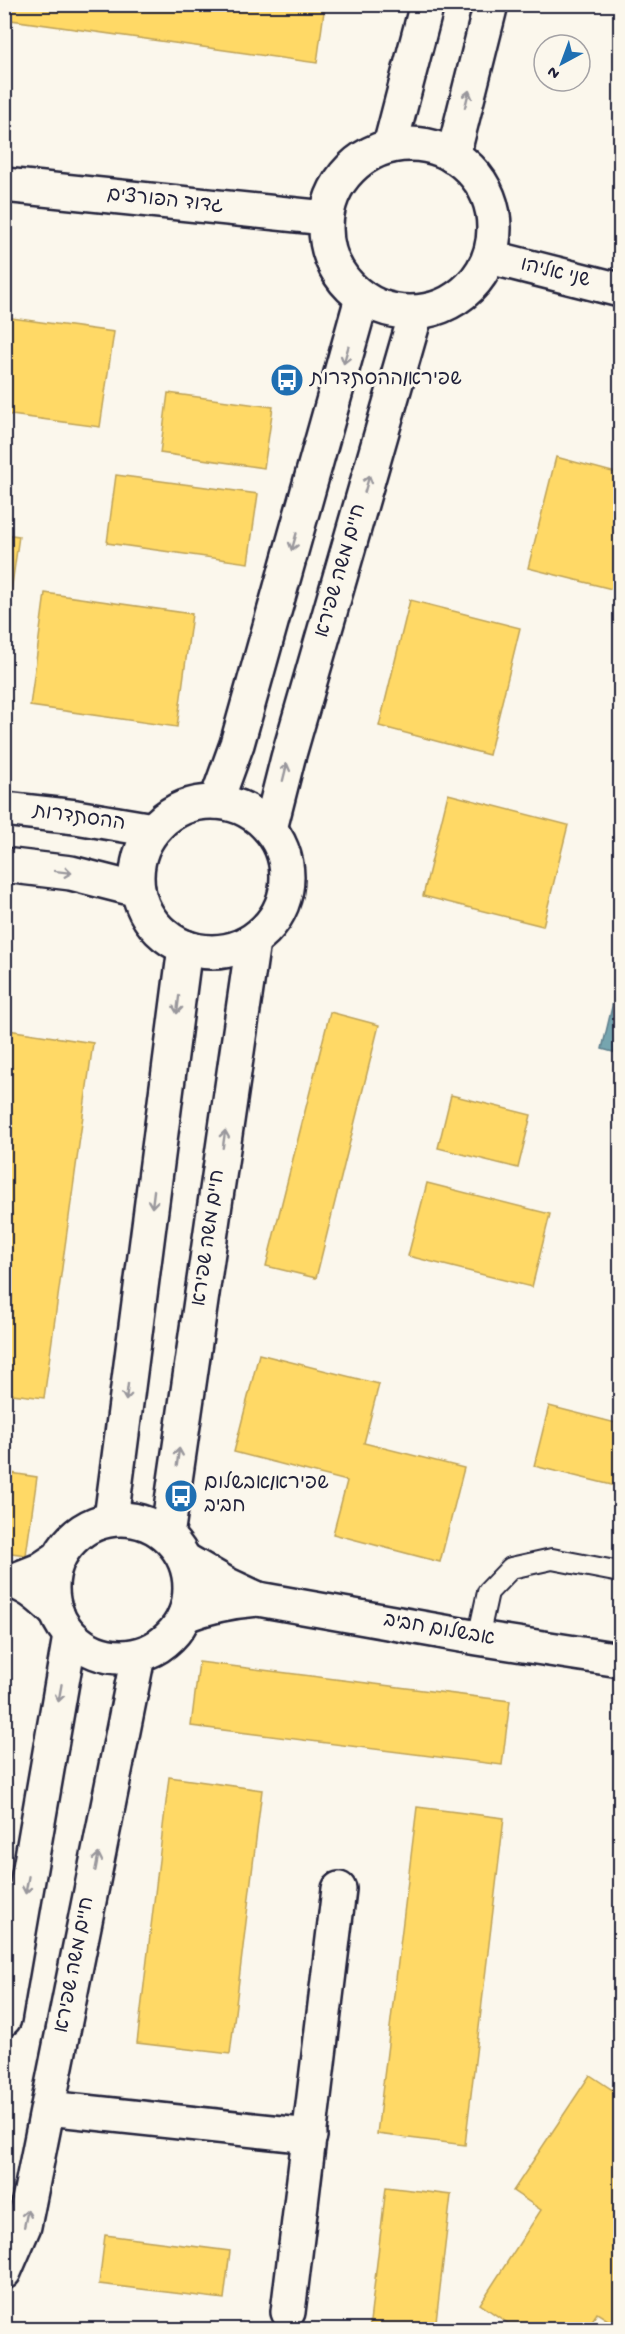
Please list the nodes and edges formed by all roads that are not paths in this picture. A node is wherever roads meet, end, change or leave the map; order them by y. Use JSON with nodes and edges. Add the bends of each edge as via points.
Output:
{"nodes":[{"id":1,"x":427,"y":4,"type":"edge"},
{"id":2,"x":491,"y":4,"type":"edge"},
{"id":3,"x":390,"y":146,"type":"junction"},
{"id":4,"x":453,"y":156,"type":"junction"},
{"id":5,"x":4,"y":185,"type":"edge"},
{"id":6,"x":326,"y":218,"type":"junction"},
{"id":7,"x":490,"y":257,"type":"junction"},
{"id":8,"x":621,"y":290,"type":"edge"},
{"id":9,"x":362,"y":298,"type":"junction"},
{"id":10,"x":416,"y":313,"type":"junction"},
{"id":11,"x":216,"y":802,"type":"junction"},
{"id":12,"x":4,"y":809,"type":"edge"},
{"id":13,"x":270,"y":829,"type":"junction"},
{"id":14,"x":153,"y":830,"type":"junction"},
{"id":15,"x":4,"y":865,"type":"edge"},
{"id":16,"x":138,"y":890,"type":"junction"},
{"id":17,"x":253,"y":941,"type":"junction"},
{"id":18,"x":186,"y":947,"type":"junction"},
{"id":19,"x":111,"y":1519,"type":"junction"},
{"id":20,"x":176,"y":1548,"type":"junction"},
{"id":21,"x":58,"y":1558,"type":"junction"},
{"id":22,"x":621,"y":1572,"type":"edge"},
{"id":23,"x":8,"y":1581,"type":"edge"},
{"id":24,"x":258,"y":1599,"type":"junction"},
{"id":25,"x":185,"y":1615,"type":"junction"},
{"id":26,"x":64,"y":1624,"type":"junction"},
{"id":27,"x":478,"y":1638,"type":"junction"},
{"id":28,"x":138,"y":1656,"type":"junction"},
{"id":29,"x":621,"y":1660,"type":"edge"},
{"id":30,"x":339,"y":1889,"type":"dead end"},
{"id":31,"x":4,"y":2019,"type":"edge"},
{"id":32,"x":48,"y":2108,"type":"junction"},
{"id":33,"x":310,"y":2136,"type":"junction"},
{"id":34,"x":4,"y":2272,"type":"edge"},
{"id":35,"x":288,"y":2312,"type":"dead end"}],
"edges":[{"from":1,"to":3,"type":"street"},
{"from":4,"to":2,"type":"street","one_way":true},
{"from":3,"to":4,"type":"street","via":[[422,145]]},
{"from":3,"to":6,"type":"street","via":[[366,156],[346,172],[332,194]]},
{"from":4,"to":7,"type":"street","via":[[471,170],[493,211]]},
{"from":5,"to":6,"type":"street","name":"גדוד הפורצים"},
{"from":6,"to":9,"type":"street","via":[[326,241],[333,264],[345,283]]},
{"from":7,"to":8,"type":"street","name":"שני אליהו"},
{"from":7,"to":10,"type":"street","via":[[478,279],[461,296],[440,308]]},
{"from":9,"to":10,"type":"street","via":[[379,307]]},
{"from":9,"to":11,"type":"street","one_way":true,"via":[[237,744]]},
{"from":13,"to":10,"type":"street","name":"חיים משה שפירא","one_way":true},
{"from":11,"to":13,"type":"street","via":[[255,815]]},
{"from":11,"to":14,"type":"street","via":[[192,804],[171,814]]},
{"from":12,"to":14,"type":"street","name":"ההסתדרות"},
{"from":13,"to":17,"type":"street","via":[[283,852],[288,876],[284,901],[271,924]]},
{"from":14,"to":16,"type":"street","via":[[137,869]]},
{"from":15,"to":16,"type":"street","one_way":true,"via":[[71,873]]},
{"from":16,"to":18,"type":"street","via":[[147,915],[164,934]]},
{"from":17,"to":18,"type":"street","via":[[231,950],[208,952]]},
{"from":20,"to":17,"type":"street","name":"חיים משה שפירא","one_way":true},
{"from":18,"to":19,"type":"street","one_way":true},
{"from":19,"to":20,"type":"street","via":[[131,1519],[150,1525]]},
{"from":19,"to":21,"type":"street","via":[[90,1526],[72,1539]]},
{"from":20,"to":24,"type":"street","name":"אבשלום חביב","via":[[228,1585]]},
{"from":20,"to":25,"type":"street","via":[[190,1579]]},
{"from":21,"to":23,"type":"street","via":[[40,1570]]},
{"from":21,"to":26,"type":"street","via":[[52,1595]]},
{"from":22,"to":27,"type":"lane","via":[[552,1559],[511,1568],[488,1592]]},
{"from":23,"to":26,"type":"street","via":[[36,1594]]},
{"from":24,"to":25,"type":"street","name":"אבשלום חביב","via":[[232,1601]]},
{"from":24,"to":27,"type":"street","name":"אבשלום חביב"},
{"from":25,"to":28,"type":"street","via":[[166,1641]]},
{"from":26,"to":28,"type":"street","via":[[85,1647],[102,1655]]},
{"from":26,"to":31,"type":"street","one_way":true},
{"from":27,"to":29,"type":"street","name":"אבשלום חביב"},
{"from":32,"to":28,"type":"street","name":"חיים משה שפירא","one_way":true},
{"from":30,"to":33,"type":"street"},
{"from":32,"to":33,"type":"street"},
{"from":34,"to":32,"type":"street","name":"חיים משה שפירא","one_way":true,"via":[[24,2226]]},
{"from":33,"to":35,"type":"street"}]}
